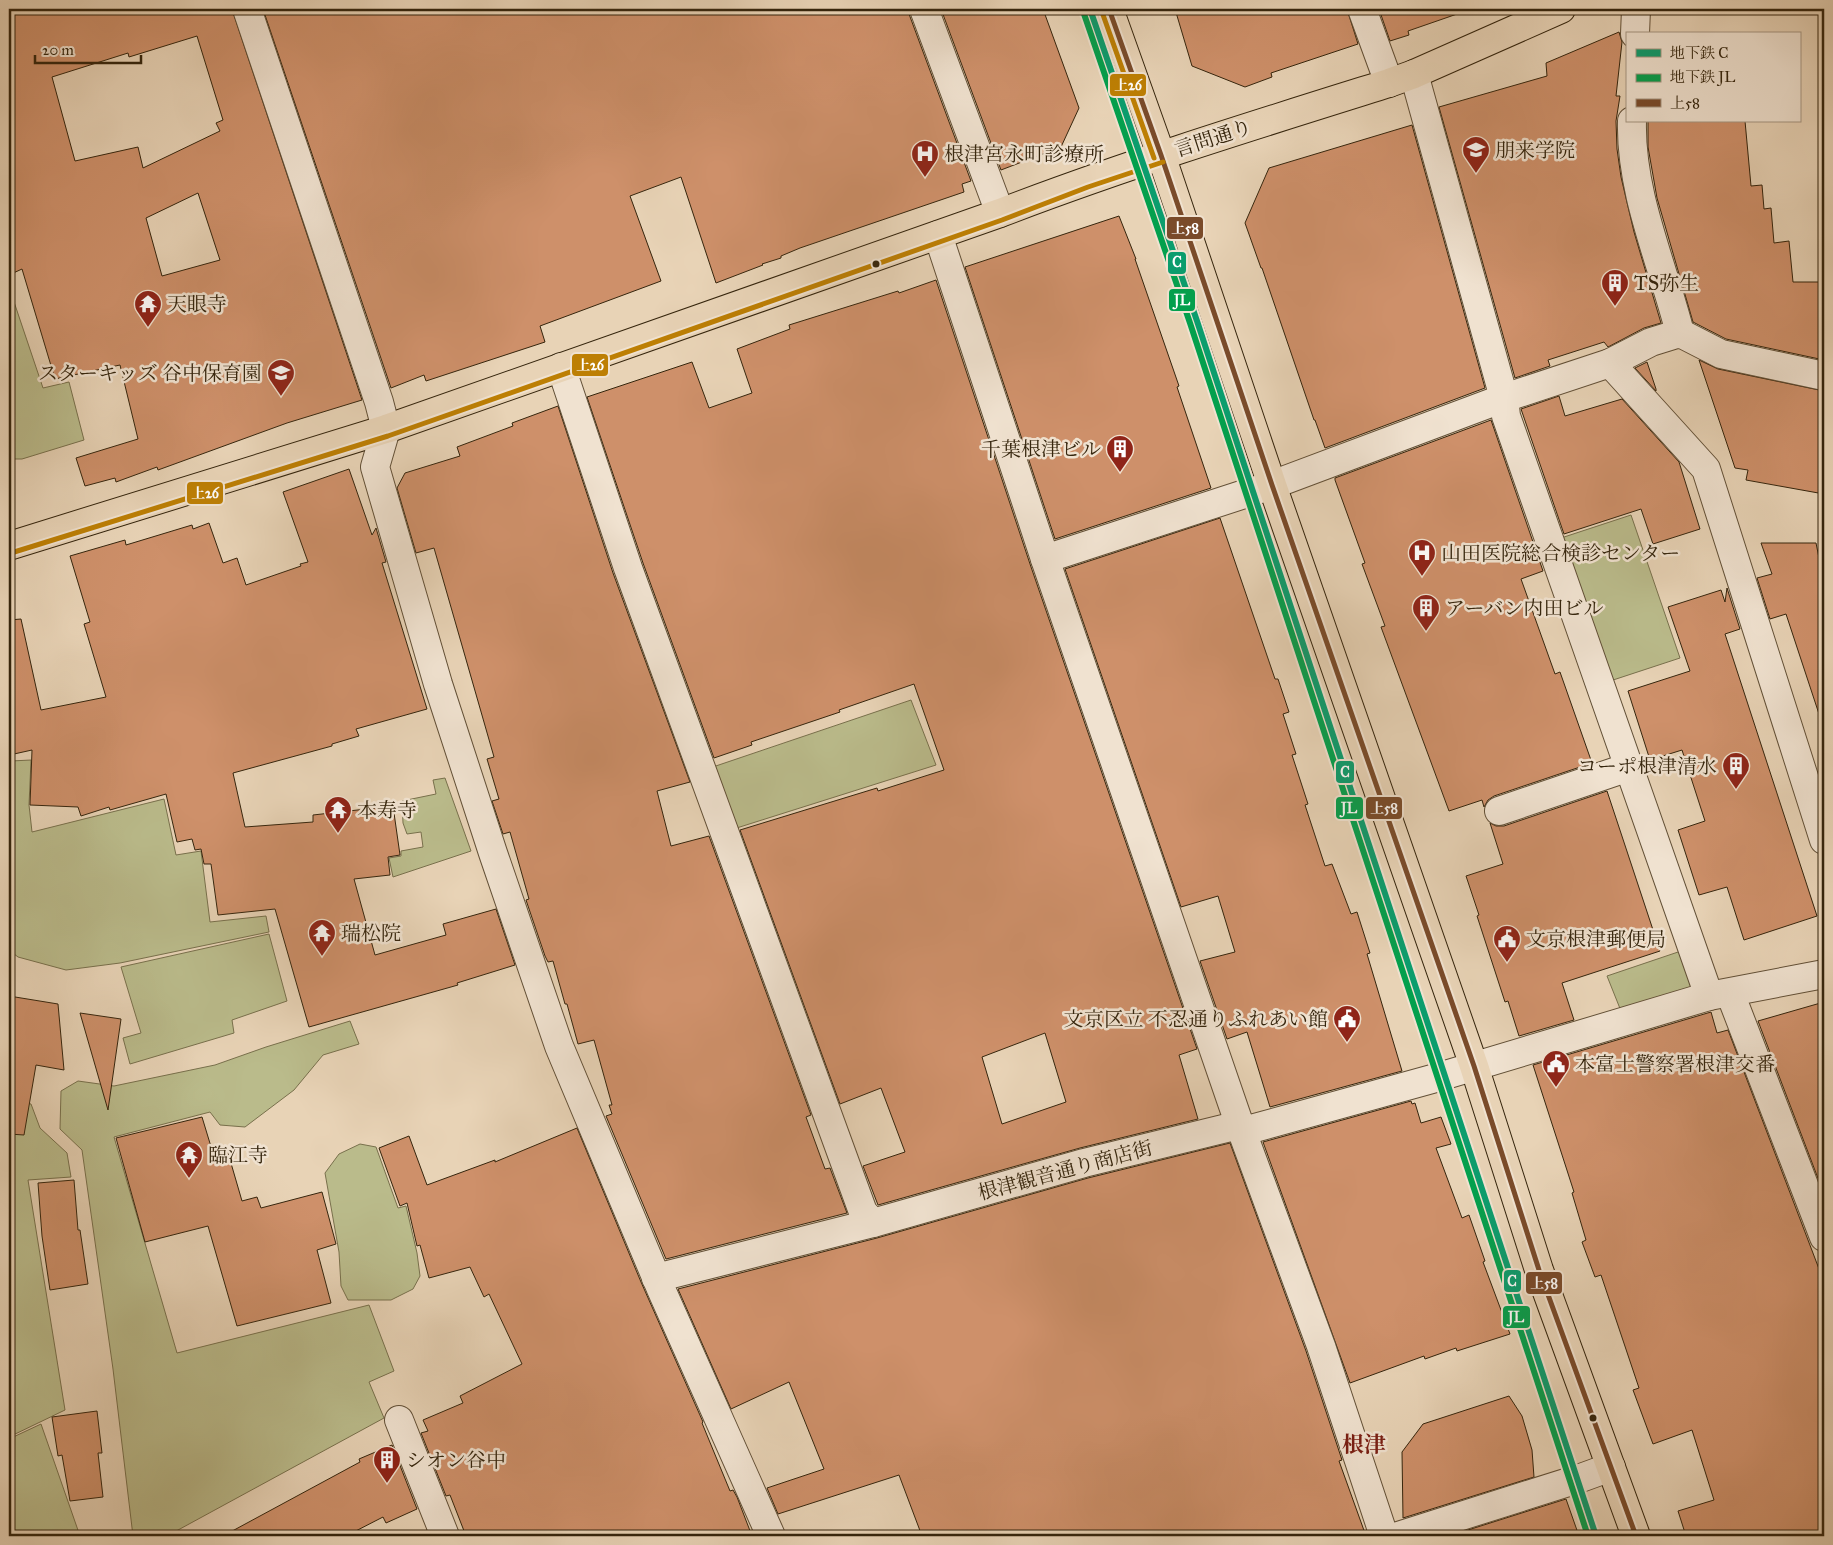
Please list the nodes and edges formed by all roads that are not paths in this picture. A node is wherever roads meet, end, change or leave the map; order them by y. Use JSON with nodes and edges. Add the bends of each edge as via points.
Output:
{"nodes":[{"id":1,"x":247,"y":9,"type":"edge"},
{"id":2,"x":924,"y":9,"type":"edge"},
{"id":3,"x":1109,"y":9,"type":"edge"},
{"id":4,"x":1362,"y":9,"type":"edge"},
{"id":5,"x":1561,"y":9,"type":"edge"},
{"id":6,"x":1636,"y":9,"type":"edge"},
{"id":7,"x":1635,"y":32,"type":"edge"},
{"id":8,"x":1414,"y":74,"type":"junction"},
{"id":9,"x":1389,"y":83,"type":"junction"},
{"id":10,"x":1632,"y":122,"type":"edge"},
{"id":11,"x":1162,"y":155,"type":"junction"},
{"id":12,"x":1000,"y":213,"type":"junction"},
{"id":13,"x":938,"y":235,"type":"junction"},
{"id":14,"x":1680,"y":334,"type":"junction"},
{"id":15,"x":1610,"y":362,"type":"junction"},
{"id":16,"x":561,"y":367,"type":"junction"},
{"id":17,"x":1824,"y":376,"type":"edge"},
{"id":18,"x":1504,"y":398,"type":"junction"},
{"id":19,"x":386,"y":429,"type":"junction"},
{"id":20,"x":1272,"y":485,"type":"junction"},
{"id":21,"x":9,"y":546,"type":"edge"},
{"id":22,"x":1045,"y":559,"type":"junction"},
{"id":23,"x":1629,"y":767,"type":"junction"},
{"id":24,"x":1499,"y":811,"type":"dead end"},
{"id":25,"x":1824,"y":840,"type":"edge"},
{"id":26,"x":1824,"y":974,"type":"edge"},
{"id":27,"x":1720,"y":994,"type":"junction"},
{"id":28,"x":1474,"y":1066,"type":"junction"},
{"id":29,"x":1240,"y":1126,"type":"junction"},
{"id":30,"x":873,"y":1223,"type":"junction"},
{"id":31,"x":1824,"y":1237,"type":"edge"},
{"id":32,"x":656,"y":1278,"type":"junction"},
{"id":33,"x":399,"y":1420,"type":"dead end"},
{"id":34,"x":1611,"y":1467,"type":"junction"},
{"id":35,"x":445,"y":1536,"type":"edge"},
{"id":36,"x":771,"y":1536,"type":"edge"},
{"id":37,"x":1384,"y":1536,"type":"edge"},
{"id":38,"x":1398,"y":1536,"type":"edge"},
{"id":39,"x":1636,"y":1536,"type":"edge"}],
"edges":[{"from":1,"to":19,"type":"street"},
{"from":2,"to":12,"type":"street"},
{"from":3,"to":11,"type":"main road"},
{"from":4,"to":9,"type":"street"},
{"from":5,"to":8,"type":"main road","name":"言問通り"},
{"from":6,"to":7,"type":"street"},
{"from":8,"to":9,"type":"main road","name":"言問通り"},
{"from":8,"to":18,"type":"street"},
{"from":9,"to":11,"type":"main road","name":"言問通り"},
{"from":10,"to":14,"type":"street","via":[[1632,147],[1647,221]]},
{"from":11,"to":12,"type":"main road","name":"言問通り"},
{"from":11,"to":20,"type":"main road"},
{"from":12,"to":13,"type":"main road","name":"言問通り"},
{"from":13,"to":16,"type":"main road","name":"言問通り"},
{"from":13,"to":22,"type":"street"},
{"from":14,"to":15,"type":"street","via":[[1651,342]]},
{"from":14,"to":17,"type":"street","via":[[1721,354]]},
{"from":15,"to":18,"type":"street"},
{"from":15,"to":25,"type":"street","via":[[1706,469]]},
{"from":16,"to":19,"type":"main road","name":"言問通り"},
{"from":16,"to":30,"type":"street","via":[[628,568],[698,762],[863,1212]]},
{"from":18,"to":20,"type":"street"},
{"from":18,"to":23,"type":"street","via":[[1506,416]]},
{"from":19,"to":21,"type":"main road","name":"言問通り"},
{"from":19,"to":32,"type":"street","via":[[375,467],[441,693],[559,1046]]},
{"from":20,"to":22,"type":"street"},
{"from":20,"to":28,"type":"main road"},
{"from":22,"to":29,"type":"street"},
{"from":23,"to":24,"type":"street"},
{"from":23,"to":27,"type":"street"},
{"from":26,"to":27,"type":"street","name":"根津観音通り商店街"},
{"from":27,"to":28,"type":"street","name":"根津観音通り商店街"},
{"from":27,"to":31,"type":"street"},
{"from":28,"to":29,"type":"street","name":"根津観音通り商店街","via":[[1251,1129]]},
{"from":28,"to":34,"type":"main road","via":[[1539,1270]]},
{"from":29,"to":30,"type":"street","name":"根津観音通り商店街","via":[[1084,1163]]},
{"from":29,"to":37,"type":"street","via":[[1321,1346]]},
{"from":30,"to":32,"type":"street","name":"根津観音通り商店街"},
{"from":32,"to":36,"type":"street"},
{"from":33,"to":35,"type":"street"},
{"from":34,"to":38,"type":"street"},
{"from":34,"to":39,"type":"main road"}]}
